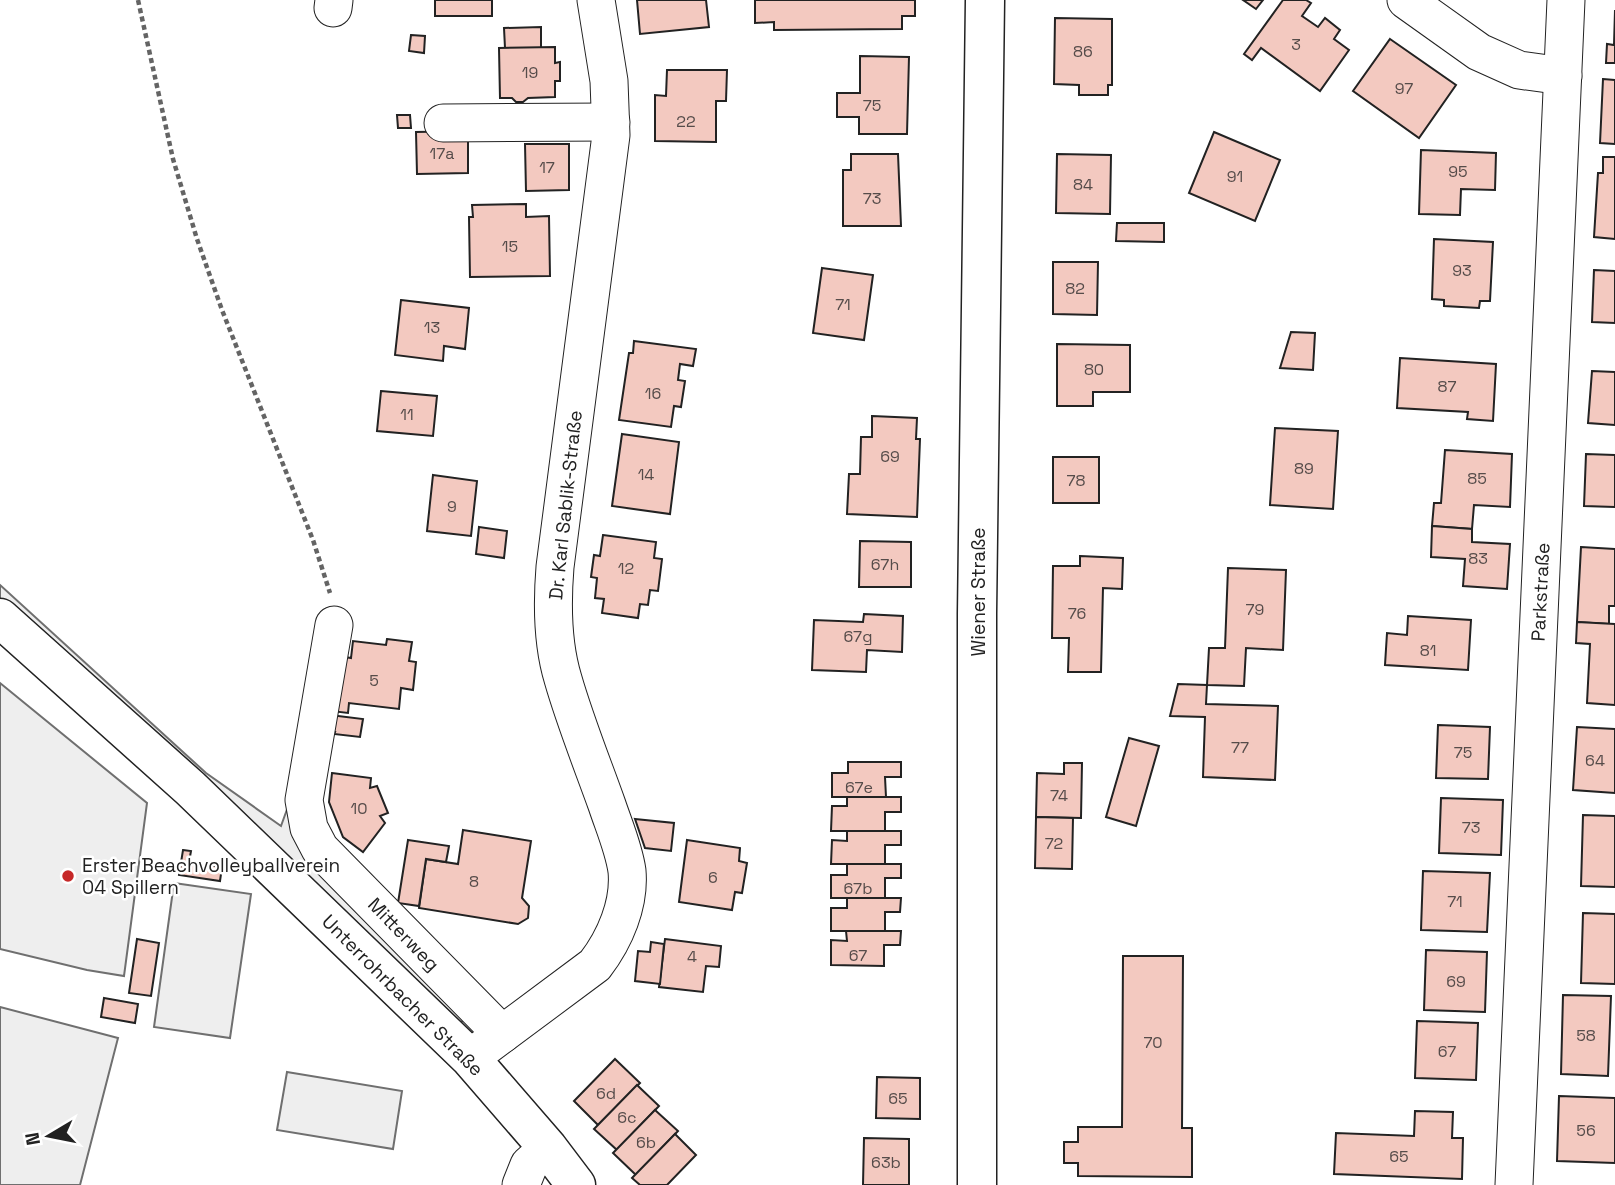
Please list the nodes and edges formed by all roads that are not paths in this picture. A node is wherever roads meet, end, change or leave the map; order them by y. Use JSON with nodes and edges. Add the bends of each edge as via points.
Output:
{"nodes":[{"id":1,"x":596,"y":0,"type":"edge"},
{"id":2,"x":985,"y":0,"type":"edge"},
{"id":3,"x":1406,"y":0,"type":"edge"},
{"id":4,"x":1566,"y":0,"type":"edge"},
{"id":5,"x":1563,"y":76,"type":"junction"},
{"id":6,"x":611,"y":122,"type":"junction"},
{"id":7,"x":443,"y":123,"type":"dead end"},
{"id":8,"x":0,"y":618,"type":"edge"},
{"id":9,"x":334,"y":625,"type":"road end"},
{"id":10,"x":502,"y":1034,"type":"junction"},
{"id":11,"x":470,"y":1058,"type":"junction"},
{"id":12,"x":548,"y":1148,"type":"junction"},
{"id":13,"x":521,"y":1185,"type":"edge"},
{"id":14,"x":576,"y":1185,"type":"edge"},
{"id":15,"x":977,"y":1185,"type":"edge"},
{"id":16,"x":1514,"y":1185,"type":"edge"}],
"edges":[{"from":1,"to":6,"type":"street","name":"Dr. Karl Sablik-Straße"},
{"from":2,"to":15,"type":"main road","name":"Wiener Straße","via":[[977,614]]},
{"from":3,"to":5,"type":"street","via":[[1479,52],[1519,70]]},
{"from":4,"to":5,"type":"street","name":"Parkstraße"},
{"from":5,"to":16,"type":"street","name":"Parkstraße"},
{"from":6,"to":7,"type":"street"},
{"from":6,"to":10,"type":"street","name":"Dr. Karl Sablik-Straße","via":[[553,596],[562,677],[618,835],[626,891],[617,925],[595,965]]},
{"from":8,"to":11,"type":"main road","name":"Unterrohrbacher Straße","via":[[190,788]]},
{"from":9,"to":10,"type":"street","name":"Mitterweg","via":[[304,800],[309,828],[320,849]]},
{"from":10,"to":11,"type":"street","name":"Dr. Karl Sablik-Straße"},
{"from":11,"to":12,"type":"main road","name":"Unterrohrbacher Straße"},
{"from":12,"to":13,"type":"street","via":[[529,1165]]},
{"from":12,"to":14,"type":"main road","name":"Unterrohrbacher Straße"}]}
